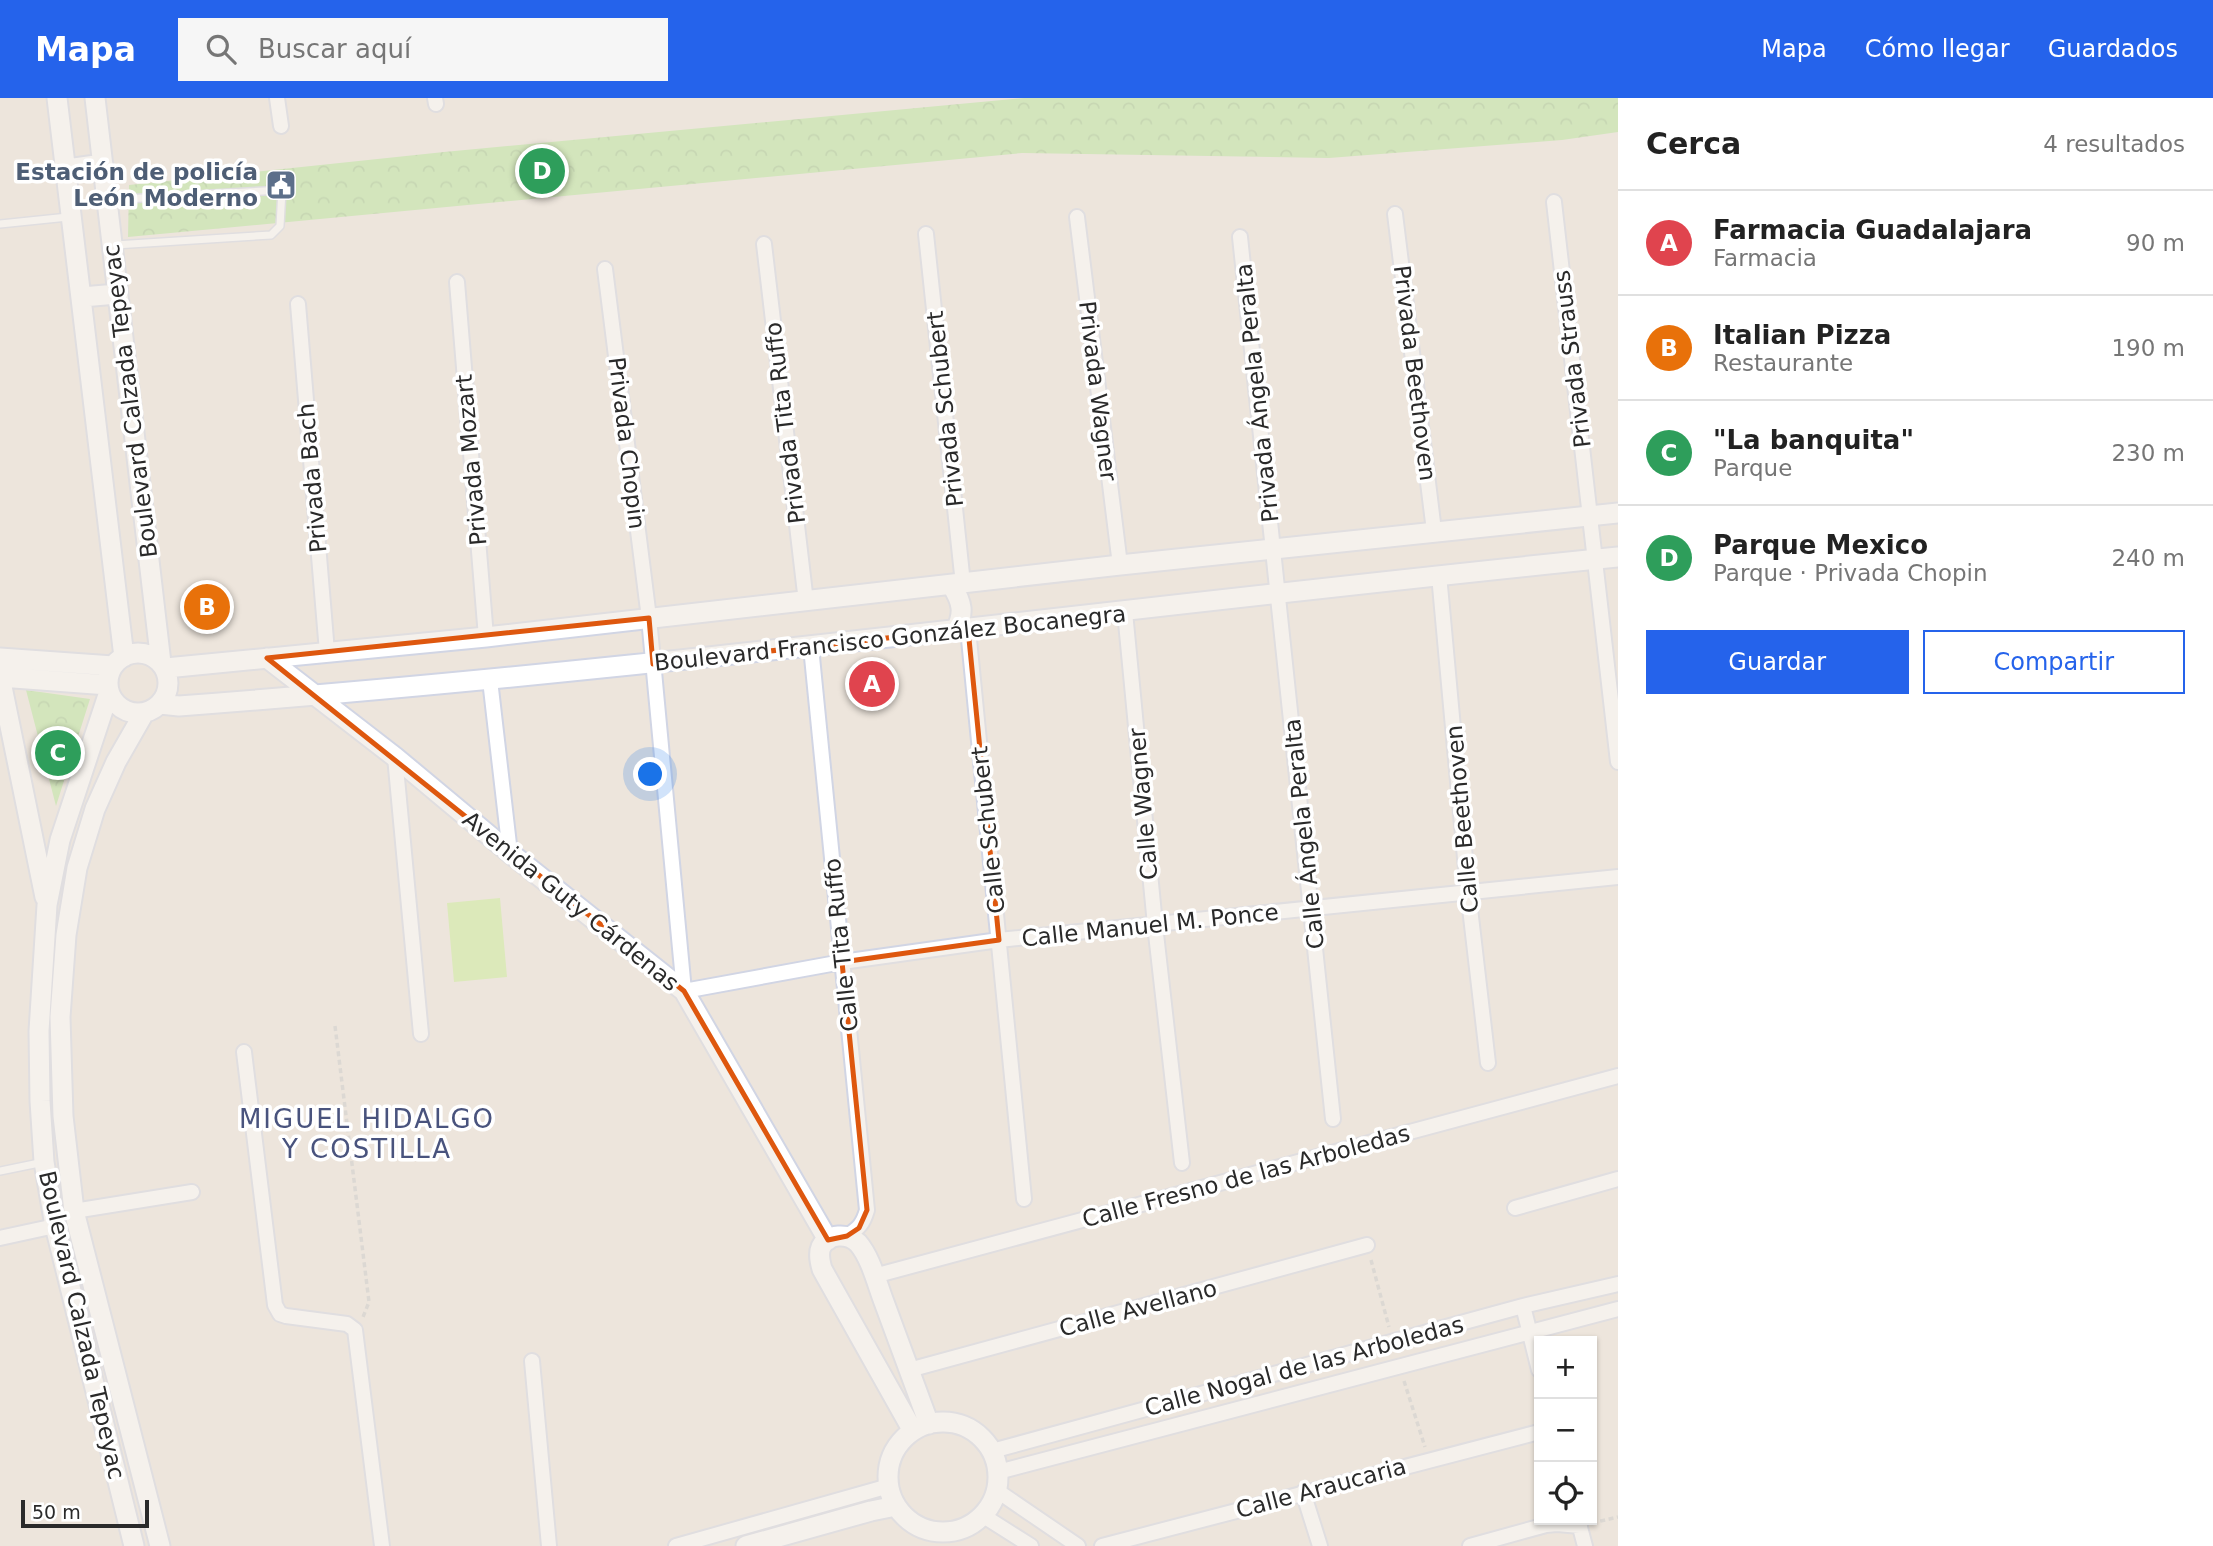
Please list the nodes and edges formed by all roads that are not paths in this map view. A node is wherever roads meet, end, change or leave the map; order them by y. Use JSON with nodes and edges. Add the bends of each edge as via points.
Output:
{"nodes":[{"id":1,"x":57,"y":98,"type":"edge"},
{"id":2,"x":95,"y":98,"type":"edge"},
{"id":3,"x":277,"y":98,"type":"edge"},
{"id":4,"x":281,"y":126,"type":"dead end"},
{"id":5,"x":103,"y":164,"type":"junction"},
{"id":6,"x":66,"y":169,"type":"junction"},
{"id":7,"x":107,"y":200,"type":"junction"},
{"id":8,"x":1554,"y":202,"type":"dead end"},
{"id":9,"x":1395,"y":214,"type":"dead end"},
{"id":10,"x":72,"y":216,"type":"junction"},
{"id":11,"x":1077,"y":217,"type":"dead end"},
{"id":12,"x":0,"y":224,"type":"edge"},
{"id":13,"x":926,"y":234,"type":"dead end"},
{"id":14,"x":1240,"y":237,"type":"dead end"},
{"id":15,"x":764,"y":244,"type":"dead end"},
{"id":16,"x":112,"y":245,"type":"junction"},
{"id":17,"x":605,"y":269,"type":"dead end"},
{"id":18,"x":457,"y":282,"type":"dead end"},
{"id":19,"x":117,"y":295,"type":"junction"},
{"id":20,"x":82,"y":297,"type":"junction"},
{"id":21,"x":298,"y":304,"type":"dead end"},
{"id":22,"x":1618,"y":513,"type":"edge"},
{"id":23,"x":1590,"y":515,"type":"junction"},
{"id":24,"x":1434,"y":531,"type":"junction"},
{"id":25,"x":1274,"y":550,"type":"junction"},
{"id":26,"x":1618,"y":557,"type":"edge"},
{"id":27,"x":1595,"y":559,"type":"junction"},
{"id":28,"x":1120,"y":565,"type":"junction"},
{"id":29,"x":1439,"y":575,"type":"junction"},
{"id":30,"x":957,"y":585,"type":"junction"},
{"id":31,"x":1278,"y":592,"type":"junction"},
{"id":32,"x":806,"y":602,"type":"junction"},
{"id":33,"x":1125,"y":612,"type":"junction"},
{"id":34,"x":649,"y":618,"type":"junction"},
{"id":35,"x":962,"y":630,"type":"junction"},
{"id":36,"x":486,"y":637,"type":"junction"},
{"id":37,"x":811,"y":647,"type":"junction"},
{"id":38,"x":327,"y":652,"type":"junction"},
{"id":39,"x":0,"y":657,"type":"edge"},
{"id":40,"x":267,"y":658,"type":"junction"},
{"id":41,"x":653,"y":664,"type":"junction"},
{"id":42,"x":163,"y":665,"type":"junction"},
{"id":43,"x":113,"y":675,"type":"junction"},
{"id":44,"x":0,"y":677,"type":"edge"},
{"id":45,"x":490,"y":680,"type":"junction"},
{"id":46,"x":315,"y":696,"type":"junction"},
{"id":47,"x":153,"y":708,"type":"junction"},
{"id":48,"x":395,"y":757,"type":"junction"},
{"id":49,"x":1618,"y":762,"type":"edge"},
{"id":50,"x":510,"y":853,"type":"junction"},
{"id":51,"x":1618,"y":877,"type":"edge"},
{"id":52,"x":1468,"y":891,"type":"junction"},
{"id":53,"x":47,"y":905,"type":"junction"},
{"id":54,"x":1313,"y":908,"type":"junction"},
{"id":55,"x":1155,"y":925,"type":"junction"},
{"id":56,"x":999,"y":940,"type":"junction"},
{"id":57,"x":842,"y":962,"type":"junction"},
{"id":58,"x":684,"y":990,"type":"junction"},
{"id":59,"x":421,"y":1034,"type":"dead end"},
{"id":60,"x":244,"y":1052,"type":"dead end"},
{"id":61,"x":1488,"y":1063,"type":"dead end"},
{"id":62,"x":1618,"y":1076,"type":"edge"},
{"id":63,"x":1334,"y":1119,"type":"dead end"},
{"id":64,"x":44,"y":1162,"type":"junction"},
{"id":65,"x":1182,"y":1163,"type":"dead end"},
{"id":66,"x":0,"y":1171,"type":"edge"},
{"id":67,"x":1618,"y":1179,"type":"edge"},
{"id":68,"x":192,"y":1192,"type":"dead end"},
{"id":69,"x":1024,"y":1199,"type":"dead end"},
{"id":70,"x":1515,"y":1208,"type":"dead end"},
{"id":71,"x":74,"y":1211,"type":"junction"},
{"id":72,"x":55,"y":1226,"type":"junction"},
{"id":73,"x":0,"y":1238,"type":"edge"},
{"id":74,"x":837,"y":1238,"type":"junction"},
{"id":75,"x":1367,"y":1245,"type":"road end"},
{"id":76,"x":874,"y":1276,"type":"junction"},
{"id":77,"x":1618,"y":1284,"type":"edge"},
{"id":78,"x":1523,"y":1306,"type":"junction"},
{"id":79,"x":1618,"y":1309,"type":"edge"},
{"id":80,"x":1530,"y":1332,"type":"junction"},
{"id":81,"x":1534,"y":1349,"type":"edge"},
{"id":82,"x":532,"y":1361,"type":"dead end"},
{"id":83,"x":909,"y":1370,"type":"junction"},
{"id":84,"x":921,"y":1427,"type":"junction"},
{"id":85,"x":1534,"y":1433,"type":"edge"},
{"id":86,"x":992,"y":1451,"type":"junction"},
{"id":87,"x":997,"y":1481,"type":"junction"},
{"id":88,"x":889,"y":1486,"type":"junction"},
{"id":89,"x":1303,"y":1492,"type":"junction"},
{"id":90,"x":896,"y":1506,"type":"junction"},
{"id":91,"x":974,"y":1521,"type":"junction"},
{"id":92,"x":1546,"y":1525,"type":"edge"},
{"id":93,"x":1580,"y":1525,"type":"edge"},
{"id":94,"x":938,"y":1539,"type":"edge"},
{"id":95,"x":134,"y":1546,"type":"edge"},
{"id":96,"x":160,"y":1546,"type":"edge"},
{"id":97,"x":382,"y":1546,"type":"edge"},
{"id":98,"x":550,"y":1546,"type":"edge"},
{"id":99,"x":676,"y":1546,"type":"edge"},
{"id":100,"x":746,"y":1546,"type":"edge"},
{"id":101,"x":969,"y":1546,"type":"edge"},
{"id":102,"x":1031,"y":1546,"type":"edge"},
{"id":103,"x":1079,"y":1546,"type":"edge"},
{"id":104,"x":1102,"y":1546,"type":"edge"},
{"id":105,"x":1321,"y":1546,"type":"edge"},
{"id":106,"x":1469,"y":1546,"type":"edge"},
{"id":107,"x":1585,"y":1546,"type":"edge"}],
"edges":[{"from":1,"to":6,"type":"street","name":"Boulevard Calzada Tepeyac"},
{"from":2,"to":5,"type":"street","name":"Boulevard Calzada Tepeyac"},
{"from":3,"to":4,"type":"street"},
{"from":5,"to":6,"type":"street"},
{"from":5,"to":7,"type":"street","name":"Boulevard Calzada Tepeyac"},
{"from":6,"to":10,"type":"street","name":"Boulevard Calzada Tepeyac"},
{"from":7,"to":16,"type":"street","name":"Boulevard Calzada Tepeyac"},
{"from":7,"to":16,"type":"lane","via":[[282,190],[280,226],[271,234]]},
{"from":8,"to":23,"type":"street","name":"Privada Strauss"},
{"from":9,"to":24,"type":"street","name":"Privada Beethoven"},
{"from":10,"to":12,"type":"lane"},
{"from":10,"to":20,"type":"street","name":"Boulevard Calzada Tepeyac"},
{"from":11,"to":28,"type":"street","name":"Privada Wagner"},
{"from":13,"to":30,"type":"street","name":"Privada Schubert"},
{"from":14,"to":25,"type":"street","name":"Privada Ángela Peralta"},
{"from":15,"to":32,"type":"street","name":"Privada Tita Ruffo"},
{"from":16,"to":19,"type":"street","name":"Boulevard Calzada Tepeyac"},
{"from":17,"to":34,"type":"street","name":"Privada Chopin"},
{"from":18,"to":36,"type":"street","name":"Privada Mozart"},
{"from":19,"to":20,"type":"street"},
{"from":19,"to":42,"type":"street","name":"Boulevard Calzada Tepeyac"},
{"from":20,"to":43,"type":"street","name":"Boulevard Calzada Tepeyac"},
{"from":21,"to":38,"type":"street","name":"Privada Bach"},
{"from":22,"to":23,"type":"street","name":"Boulevard Francisco González Bocanegra"},
{"from":23,"to":24,"type":"street","name":"Boulevard Francisco González Bocanegra"},
{"from":23,"to":27,"type":"street","name":"Privada Strauss"},
{"from":24,"to":25,"type":"street","name":"Boulevard Francisco González Bocanegra"},
{"from":25,"to":28,"type":"street","name":"Boulevard Francisco González Bocanegra"},
{"from":25,"to":31,"type":"street","name":"Calle Ángela Peralta"},
{"from":26,"to":27,"type":"street","name":"Boulevard Francisco González Bocanegra"},
{"from":27,"to":29,"type":"street","name":"Boulevard Francisco González Bocanegra"},
{"from":27,"to":49,"type":"street","name":"Privada Strauss"},
{"from":28,"to":30,"type":"street","name":"Boulevard Francisco González Bocanegra"},
{"from":29,"to":31,"type":"street","name":"Boulevard Francisco González Bocanegra"},
{"from":29,"to":52,"type":"street","name":"Calle Beethoven"},
{"from":30,"to":32,"type":"street","name":"Boulevard Francisco González Bocanegra"},
{"from":30,"to":35,"type":"street"},
{"from":31,"to":33,"type":"street","name":"Boulevard Francisco González Bocanegra"},
{"from":31,"to":54,"type":"street","name":"Calle Ángela Peralta"},
{"from":32,"to":34,"type":"street","name":"Boulevard Francisco González Bocanegra"},
{"from":33,"to":35,"type":"street","name":"Boulevard Francisco González Bocanegra"},
{"from":33,"to":55,"type":"street","name":"Calle Wagner"},
{"from":34,"to":36,"type":"street","name":"Boulevard Francisco González Bocanegra"},
{"from":34,"to":41,"type":"street","name":"Privada Chopin"},
{"from":35,"to":37,"type":"street","name":"Boulevard Francisco González Bocanegra"},
{"from":35,"to":56,"type":"street","name":"Calle Schubert"},
{"from":36,"to":38,"type":"street","name":"Boulevard Francisco González Bocanegra"},
{"from":37,"to":41,"type":"street","name":"Boulevard Francisco González Bocanegra"},
{"from":37,"to":57,"type":"street","name":"Calle Tita Ruffo"},
{"from":38,"to":40,"type":"street","name":"Boulevard Francisco González Bocanegra"},
{"from":39,"to":43,"type":"street"},
{"from":40,"to":42,"type":"street","name":"Boulevard Francisco González Bocanegra"},
{"from":40,"to":46,"type":"street","name":"Avenida Guty Cárdenas"},
{"from":41,"to":45,"type":"street","name":"Boulevard Francisco González Bocanegra"},
{"from":41,"to":58,"type":"street","name":"Privada Chopin"},
{"from":42,"to":43,"type":"street","via":[[144,653],[133,653]]},
{"from":42,"to":47,"type":"street","via":[[169,686]]},
{"from":43,"to":44,"type":"street"},
{"from":43,"to":47,"type":"street","via":[[114,702],[122,709],[133,713]]},
{"from":43,"to":53,"type":"street","name":"Boulevard Calzada Tepeyac","via":[[60,840]]},
{"from":44,"to":53,"type":"street"},
{"from":45,"to":46,"type":"street","name":"Boulevard Francisco González Bocanegra"},
{"from":45,"to":50,"type":"street"},
{"from":46,"to":47,"type":"street","name":"Boulevard Francisco González Bocanegra"},
{"from":46,"to":48,"type":"street","name":"Avenida Guty Cárdenas"},
{"from":47,"to":71,"type":"street","name":"Boulevard Calzada Tepeyac","via":[[116,762],[95,809],[77,868],[66,935],[60,1017],[63,1116]]},
{"from":48,"to":50,"type":"street","name":"Avenida Guty Cárdenas"},
{"from":48,"to":59,"type":"street"},
{"from":50,"to":58,"type":"street","name":"Avenida Guty Cárdenas"},
{"from":51,"to":52,"type":"street","name":"Calle Manuel M. Ponce"},
{"from":52,"to":54,"type":"street","name":"Calle Manuel M. Ponce"},
{"from":52,"to":61,"type":"street","name":"Calle Beethoven"},
{"from":53,"to":64,"type":"street","name":"Boulevard Calzada Tepeyac","via":[[39,1031]]},
{"from":54,"to":55,"type":"street","name":"Calle Manuel M. Ponce"},
{"from":54,"to":63,"type":"street","name":"Calle Ángela Peralta"},
{"from":55,"to":56,"type":"street","name":"Calle Manuel M. Ponce"},
{"from":55,"to":65,"type":"street","name":"Calle Wagner"},
{"from":56,"to":57,"type":"street","name":"Calle Manuel M. Ponce"},
{"from":56,"to":69,"type":"street","name":"Calle Schubert"},
{"from":57,"to":58,"type":"street","name":"Calle Manuel M. Ponce"},
{"from":57,"to":74,"type":"street","name":"Calle Tita Ruffo","via":[[867,1210],[859,1228]]},
{"from":58,"to":74,"type":"street","name":"Avenida Guty Cárdenas"},
{"from":60,"to":97,"type":"street","via":[[277,1310],[286,1316],[352,1326]]},
{"from":62,"to":76,"type":"street","name":"Calle Fresno de las Arboledas"},
{"from":64,"to":66,"type":"lane"},
{"from":64,"to":72,"type":"street","name":"Boulevard Calzada Tepeyac"},
{"from":67,"to":70,"type":"street"},
{"from":68,"to":71,"type":"street"},
{"from":71,"to":96,"type":"street","name":"Boulevard Calzada Tepeyac"},
{"from":72,"to":73,"type":"street"},
{"from":72,"to":95,"type":"street","name":"Boulevard Calzada Tepeyac"},
{"from":74,"to":76,"type":"street","name":"Avenida Guty Cárdenas","via":[[856,1241]]},
{"from":74,"to":84,"type":"street","via":[[821,1248],[822,1269]]},
{"from":75,"to":83,"type":"street","name":"Calle Avellano"},
{"from":76,"to":83,"type":"street","name":"Avenida Guty Cárdenas"},
{"from":77,"to":78,"type":"street","name":"Calle Nogal de las Arboledas"},
{"from":78,"to":80,"type":"street"},
{"from":78,"to":86,"type":"street","name":"Calle Nogal de las Arboledas"},
{"from":79,"to":80,"type":"street","name":"Calle Nogal de las Arboledas"},
{"from":80,"to":81,"type":"street"},
{"from":80,"to":87,"type":"street","name":"Calle Nogal de las Arboledas","via":[[1399,1364]]},
{"from":82,"to":98,"type":"street"},
{"from":83,"to":84,"type":"street","name":"Avenida Guty Cárdenas"},
{"from":84,"to":86,"type":"street","via":[[958,1424],[972,1430]]},
{"from":84,"to":88,"type":"street","via":[[898,1445],[889,1465]]},
{"from":85,"to":89,"type":"street","name":"Calle Araucaria"},
{"from":86,"to":87,"type":"street"},
{"from":87,"to":91,"type":"street","via":[[991,1504]]},
{"from":87,"to":103,"type":"street"},
{"from":88,"to":90,"type":"street"},
{"from":88,"to":99,"type":"street"},
{"from":89,"to":104,"type":"street","name":"Calle Araucaria"},
{"from":89,"to":105,"type":"street"},
{"from":90,"to":94,"type":"street"},
{"from":90,"to":100,"type":"street"},
{"from":91,"to":94,"type":"street"},
{"from":91,"to":101,"type":"street"},
{"from":91,"to":102,"type":"street"},
{"from":92,"to":106,"type":"street"},
{"from":93,"to":107,"type":"street"}]}
